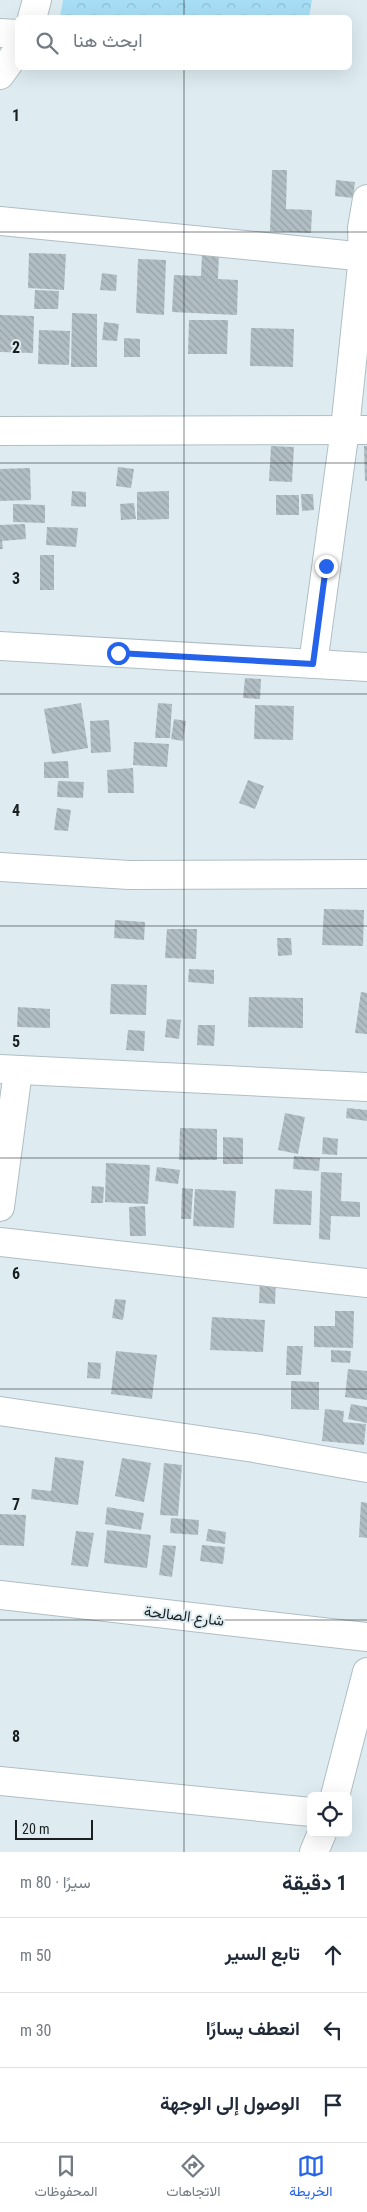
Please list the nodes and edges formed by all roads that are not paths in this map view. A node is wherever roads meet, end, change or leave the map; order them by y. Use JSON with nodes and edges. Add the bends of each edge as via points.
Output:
{"nodes":[{"id":1,"x":37,"y":0,"type":"edge"},
{"id":2,"x":33,"y":15,"type":"edge"},
{"id":3,"x":0,"y":33,"type":"edge"},
{"id":4,"x":15,"y":34,"type":"edge"},
{"id":5,"x":15,"y":54,"type":"edge"},
{"id":6,"x":0,"y":75,"type":"edge"},
{"id":7,"x":367,"y":199,"type":"edge"},
{"id":8,"x":0,"y":222,"type":"edge"},
{"id":9,"x":365,"y":256,"type":"edge"},
{"id":10,"x":356,"y":429,"type":"edge"},
{"id":11,"x":0,"y":432,"type":"edge"},
{"id":12,"x":0,"y":646,"type":"edge"},
{"id":13,"x":313,"y":664,"type":"junction"},
{"id":14,"x":367,"y":667,"type":"edge"},
{"id":15,"x":0,"y":867,"type":"edge"},
{"id":16,"x":367,"y":874,"type":"edge"},
{"id":17,"x":9,"y":1070,"type":"edge"},
{"id":18,"x":367,"y":1087,"type":"edge"},
{"id":19,"x":0,"y":1207,"type":"edge"},
{"id":20,"x":0,"y":1242,"type":"edge"},
{"id":21,"x":367,"y":1283,"type":"edge"},
{"id":22,"x":0,"y":1411,"type":"edge"},
{"id":23,"x":367,"y":1468,"type":"edge"},
{"id":24,"x":0,"y":1595,"type":"edge"},
{"id":25,"x":367,"y":1637,"type":"edge"},
{"id":26,"x":367,"y":1672,"type":"edge"},
{"id":27,"x":0,"y":1781,"type":"edge"},
{"id":28,"x":336,"y":1792,"type":"edge"},
{"id":29,"x":307,"y":1812,"type":"edge"},
{"id":30,"x":320,"y":1837,"type":"edge"},
{"id":31,"x":314,"y":1852,"type":"edge"}],
"edges":[{"from":1,"to":2,"type":"street"},
{"from":3,"to":4,"type":"street"},
{"from":5,"to":6,"type":"street"},
{"from":7,"to":9,"type":"street","via":[[362,228]]},
{"from":8,"to":9,"type":"street"},
{"from":9,"to":10,"type":"street"},
{"from":10,"to":11,"type":"street"},
{"from":10,"to":13,"type":"street"},
{"from":12,"to":13,"type":"street"},
{"from":13,"to":14,"type":"street"},
{"from":15,"to":16,"type":"street","via":[[129,875]]},
{"from":17,"to":18,"type":"street"},
{"from":17,"to":19,"type":"street"},
{"from":20,"to":21,"type":"street"},
{"from":22,"to":23,"type":"street"},
{"from":24,"to":25,"type":"street","name":"شارع الصالحة"},
{"from":26,"to":28,"type":"street"},
{"from":27,"to":29,"type":"street"},
{"from":30,"to":31,"type":"street"}]}
